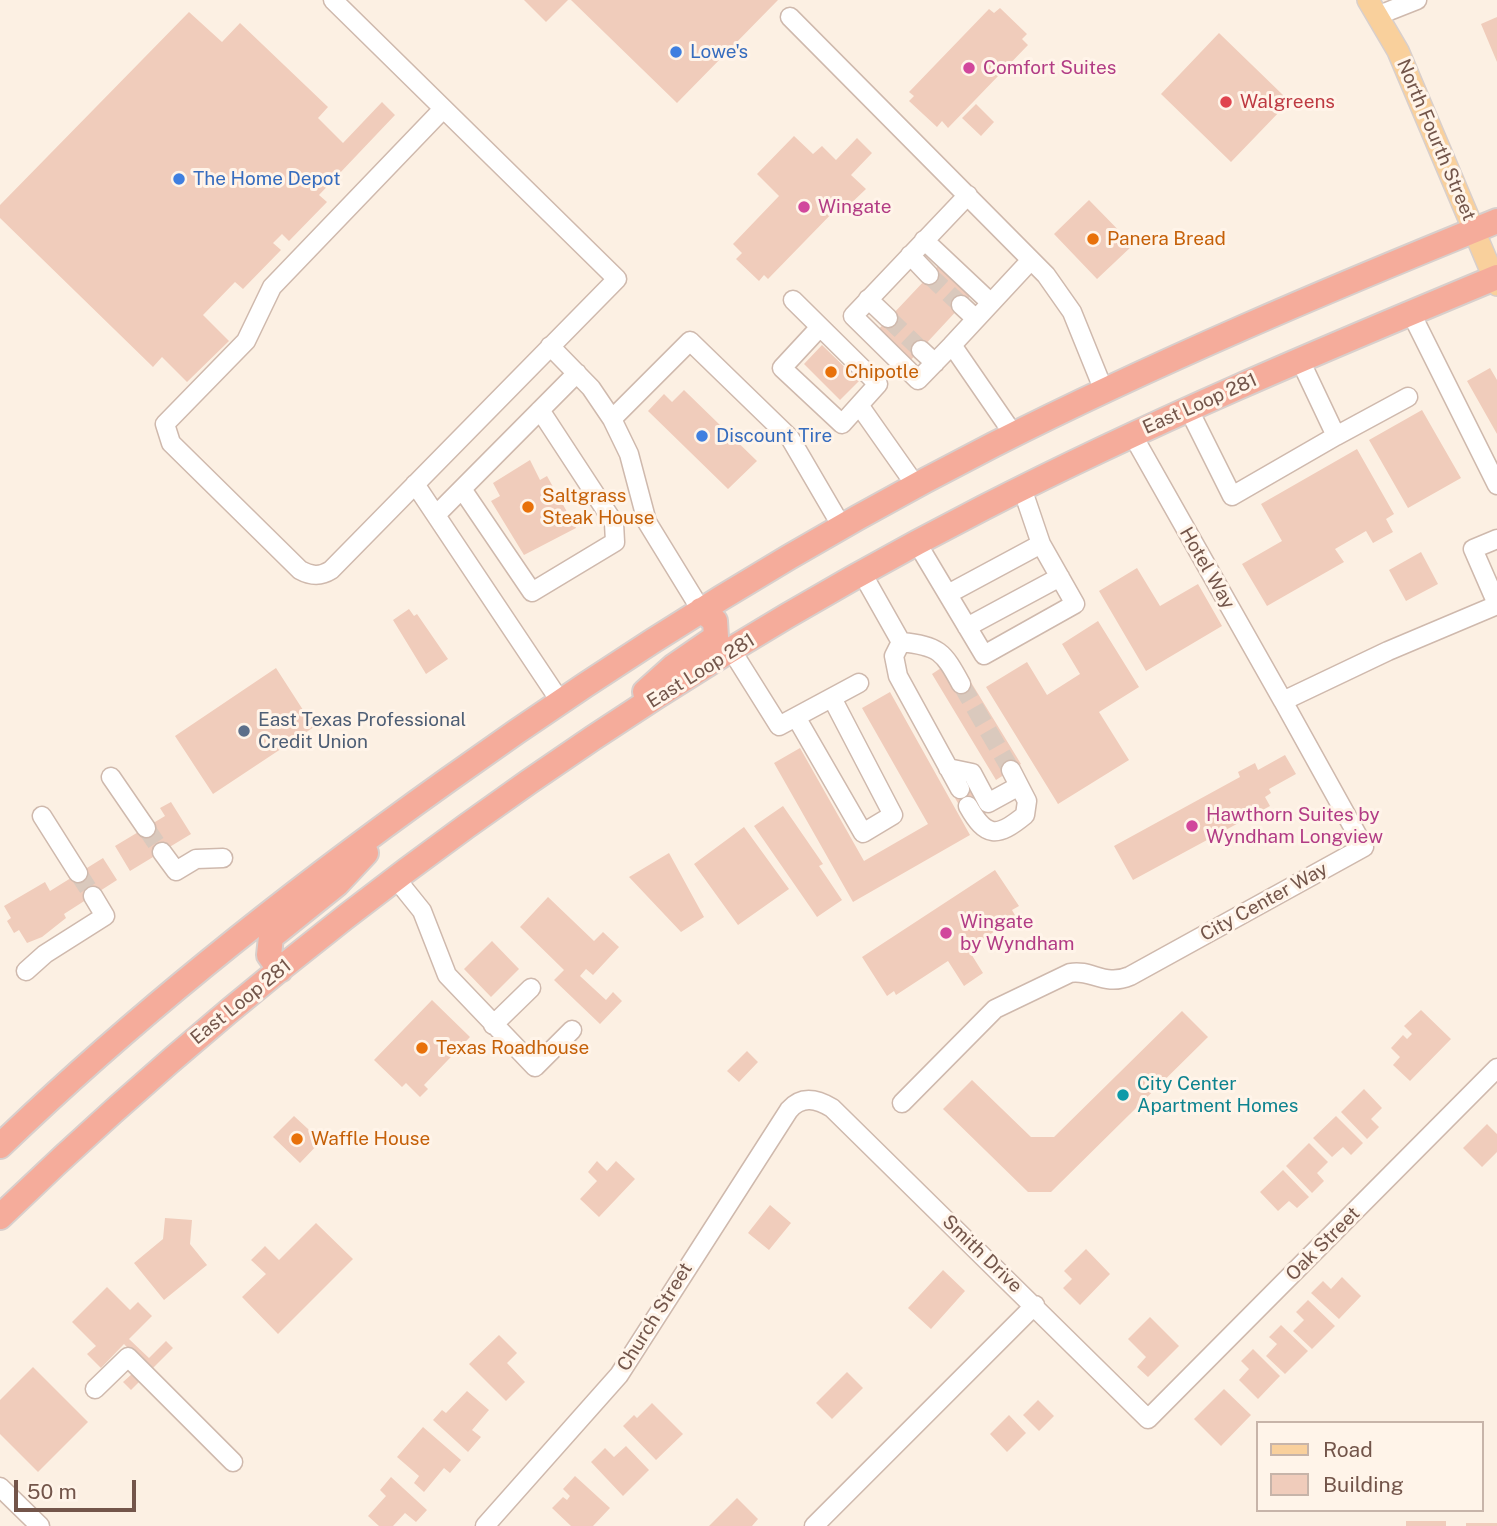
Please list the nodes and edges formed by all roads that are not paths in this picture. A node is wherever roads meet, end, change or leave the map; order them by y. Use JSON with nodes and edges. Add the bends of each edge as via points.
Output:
{"nodes":[{"id":1,"x":333,"y":0,"type":"edge"},
{"id":2,"x":1417,"y":0,"type":"edge"},
{"id":3,"x":1374,"y":7,"type":"edge"},
{"id":4,"x":790,"y":16,"type":"dead end"},
{"id":5,"x":443,"y":110,"type":"junction"},
{"id":6,"x":968,"y":195,"type":"junction"},
{"id":7,"x":1497,"y":220,"type":"edge"},
{"id":8,"x":1474,"y":230,"type":"junction"},
{"id":9,"x":925,"y":240,"type":"junction"},
{"id":10,"x":910,"y":256,"type":"junction"},
{"id":11,"x":1031,"y":260,"type":"junction"},
{"id":12,"x":929,"y":275,"type":"tunnel mouth"},
{"id":13,"x":1496,"y":280,"type":"edge"},
{"id":14,"x":868,"y":299,"type":"junction"},
{"id":15,"x":793,"y":300,"type":"dead end"},
{"id":16,"x":991,"y":303,"type":"junction"},
{"id":17,"x":961,"y":305,"type":"tunnel mouth"},
{"id":18,"x":1411,"y":313,"type":"junction"},
{"id":19,"x":888,"y":318,"type":"tunnel mouth"},
{"id":20,"x":976,"y":319,"type":"junction"},
{"id":21,"x":820,"y":327,"type":"junction"},
{"id":22,"x":952,"y":345,"type":"junction"},
{"id":23,"x":550,"y":346,"type":"junction"},
{"id":24,"x":921,"y":349,"type":"tunnel mouth"},
{"id":25,"x":1300,"y":360,"type":"junction"},
{"id":26,"x":935,"y":363,"type":"junction"},
{"id":27,"x":577,"y":373,"type":"junction"},
{"id":28,"x":1104,"y":391,"type":"junction"},
{"id":29,"x":1408,"y":397,"type":"dead end"},
{"id":30,"x":859,"y":405,"type":"junction"},
{"id":31,"x":540,"y":410,"type":"junction"},
{"id":32,"x":1189,"y":410,"type":"junction"},
{"id":33,"x":612,"y":419,"type":"junction"},
{"id":34,"x":1132,"y":434,"type":"junction"},
{"id":35,"x":1014,"y":435,"type":"junction"},
{"id":36,"x":1336,"y":436,"type":"junction"},
{"id":37,"x":415,"y":484,"type":"junction"},
{"id":38,"x":1497,"y":485,"type":"edge"},
{"id":39,"x":916,"y":486,"type":"junction"},
{"id":40,"x":1022,"y":488,"type":"junction"},
{"id":41,"x":462,"y":489,"type":"junction"},
{"id":42,"x":436,"y":515,"type":"junction"},
{"id":43,"x":842,"y":527,"type":"junction"},
{"id":44,"x":1497,"y":538,"type":"edge"},
{"id":45,"x":917,"y":543,"type":"junction"},
{"id":46,"x":1041,"y":544,"type":"junction"},
{"id":47,"x":862,"y":573,"type":"junction"},
{"id":48,"x":1060,"y":577,"type":"junction"},
{"id":49,"x":948,"y":594,"type":"junction"},
{"id":50,"x":1497,"y":605,"type":"edge"},
{"id":51,"x":701,"y":610,"type":"junction"},
{"id":52,"x":967,"y":627,"type":"junction"},
{"id":53,"x":901,"y":642,"type":"junction"},
{"id":54,"x":732,"y":651,"type":"junction"},
{"id":55,"x":859,"y":683,"type":"dead end"},
{"id":56,"x":961,"y":684,"type":"tunnel mouth"},
{"id":57,"x":832,"y":698,"type":"junction"},
{"id":58,"x":559,"y":701,"type":"junction"},
{"id":59,"x":1283,"y":701,"type":"junction"},
{"id":60,"x":796,"y":717,"type":"junction"},
{"id":61,"x":582,"y":747,"type":"junction"},
{"id":62,"x":948,"y":768,"type":"junction"},
{"id":63,"x":111,"y":776,"type":"dead end"},
{"id":64,"x":960,"y":789,"type":"dead end"},
{"id":65,"x":409,"y":806,"type":"junction"},
{"id":66,"x":968,"y":806,"type":"dead end"},
{"id":67,"x":42,"y":816,"type":"dead end"},
{"id":68,"x":146,"y":828,"type":"tunnel mouth"},
{"id":69,"x":162,"y":852,"type":"tunnel mouth"},
{"id":70,"x":223,"y":858,"type":"dead end"},
{"id":71,"x":78,"y":873,"type":"tunnel mouth"},
{"id":72,"x":397,"y":880,"type":"junction"},
{"id":73,"x":93,"y":896,"type":"tunnel mouth"},
{"id":74,"x":279,"y":970,"type":"junction"},
{"id":75,"x":26,"y":971,"type":"dead end"},
{"id":76,"x":531,"y":988,"type":"dead end"},
{"id":77,"x":493,"y":1025,"type":"junction"},
{"id":78,"x":572,"y":1030,"type":"dead end"},
{"id":79,"x":1497,"y":1068,"type":"edge"},
{"id":80,"x":809,"y":1100,"type":"joint"},
{"id":81,"x":902,"y":1103,"type":"dead end"},
{"id":82,"x":0,"y":1146,"type":"edge"},
{"id":83,"x":0,"y":1217,"type":"edge"},
{"id":84,"x":1035,"y":1306,"type":"junction"},
{"id":85,"x":95,"y":1389,"type":"dead end"},
{"id":86,"x":1148,"y":1419,"type":"joint"},
{"id":87,"x":233,"y":1462,"type":"dead end"},
{"id":88,"x":0,"y":1487,"type":"edge"},
{"id":89,"x":40,"y":1526,"type":"edge"},
{"id":90,"x":485,"y":1526,"type":"edge"},
{"id":91,"x":814,"y":1526,"type":"edge"}],
"edges":[{"from":1,"to":5,"type":"street"},
{"from":2,"to":3,"type":"street"},
{"from":3,"to":8,"type":"main road","name":"North Fourth Street","via":[[1398,51]]},
{"from":4,"to":6,"type":"street"},
{"from":5,"to":23,"type":"street","via":[[617,279]]},
{"from":5,"to":37,"type":"street","via":[[272,287],[246,341],[164,428],[171,443],[309,575],[331,570]]},
{"from":6,"to":9,"type":"street"},
{"from":6,"to":11,"type":"street"},
{"from":7,"to":8,"type":"highway"},
{"from":8,"to":13,"type":"main road","name":"North Fourth Street"},
{"from":8,"to":28,"type":"highway"},
{"from":9,"to":10,"type":"street"},
{"from":9,"to":16,"type":"street"},
{"from":10,"to":12,"type":"street"},
{"from":10,"to":14,"type":"street"},
{"from":11,"to":16,"type":"street"},
{"from":11,"to":28,"type":"street","via":[[1072,312]]},
{"from":13,"to":18,"type":"highway","name":"East Loop 281"},
{"from":14,"to":19,"type":"street"},
{"from":14,"to":26,"type":"street","via":[[853,316],[918,380]]},
{"from":15,"to":21,"type":"street"},
{"from":16,"to":20,"type":"street"},
{"from":17,"to":20,"type":"street"},
{"from":18,"to":25,"type":"highway","name":"East Loop 281"},
{"from":18,"to":38,"type":"street"},
{"from":20,"to":22,"type":"street"},
{"from":21,"to":30,"type":"street","via":[[878,384]]},
{"from":21,"to":30,"type":"street","via":[[782,368],[842,424]]},
{"from":22,"to":26,"type":"street"},
{"from":22,"to":35,"type":"street"},
{"from":23,"to":27,"type":"street"},
{"from":23,"to":37,"type":"street"},
{"from":24,"to":26,"type":"street"},
{"from":25,"to":32,"type":"highway","name":"East Loop 281"},
{"from":25,"to":36,"type":"street"},
{"from":27,"to":31,"type":"street"},
{"from":27,"to":33,"type":"street"},
{"from":28,"to":35,"type":"highway"},
{"from":29,"to":36,"type":"street"},
{"from":30,"to":39,"type":"street"},
{"from":31,"to":41,"type":"street"},
{"from":31,"to":41,"type":"street","via":[[614,523],[615,542],[532,592]]},
{"from":32,"to":34,"type":"highway","name":"East Loop 281"},
{"from":32,"to":36,"type":"street","via":[[1231,496]]},
{"from":33,"to":43,"type":"street","via":[[690,341],[790,438]]},
{"from":33,"to":51,"type":"street","via":[[629,454],[648,522]]},
{"from":34,"to":40,"type":"highway","name":"East Loop 281"},
{"from":34,"to":59,"type":"street","name":"Hotel Way"},
{"from":35,"to":39,"type":"highway"},
{"from":37,"to":42,"type":"street"},
{"from":39,"to":43,"type":"highway"},
{"from":40,"to":45,"type":"highway","name":"East Loop 281"},
{"from":40,"to":46,"type":"street"},
{"from":41,"to":42,"type":"street"},
{"from":42,"to":58,"type":"street"},
{"from":43,"to":51,"type":"highway"},
{"from":44,"to":50,"type":"street","via":[[1473,549]]},
{"from":45,"to":47,"type":"highway","name":"East Loop 281"},
{"from":45,"to":49,"type":"street"},
{"from":46,"to":48,"type":"street"},
{"from":46,"to":49,"type":"street"},
{"from":47,"to":53,"type":"street"},
{"from":47,"to":54,"type":"highway","name":"East Loop 281"},
{"from":48,"to":52,"type":"street"},
{"from":48,"to":52,"type":"street","via":[[1076,604],[984,655]]},
{"from":49,"to":52,"type":"street"},
{"from":50,"to":59,"type":"street"},
{"from":51,"to":58,"type":"highway"},
{"from":51,"to":61,"type":"highway","via":[[716,625],[713,640],[674,666]]},
{"from":53,"to":56,"type":"street","via":[[928,645],[941,652]]},
{"from":53,"to":62,"type":"street","via":[[894,656],[898,676]]},
{"from":54,"to":60,"type":"street","via":[[779,726]]},
{"from":54,"to":61,"type":"highway","name":"East Loop 281"},
{"from":55,"to":57,"type":"street"},
{"from":57,"to":60,"type":"street"},
{"from":57,"to":60,"type":"street","via":[[893,815],[863,833]]},
{"from":58,"to":65,"type":"highway"},
{"from":59,"to":81,"type":"street","name":"City Center Way","via":[[1364,847],[1130,976],[1102,980],[1069,973],[1003,1004]]},
{"from":61,"to":72,"type":"highway","name":"East Loop 281"},
{"from":62,"to":64,"type":"street"},
{"from":62,"to":66,"type":"street","via":[[972,773],[988,803],[1015,778],[1027,801],[1025,815],[997,832],[977,824]]},
{"from":63,"to":68,"type":"street"},
{"from":65,"to":74,"type":"highway","via":[[337,884],[271,937],[269,955]]},
{"from":65,"to":82,"type":"highway","via":[[209,961]]},
{"from":67,"to":71,"type":"street"},
{"from":69,"to":70,"type":"street","via":[[176,871],[196,859]]},
{"from":72,"to":74,"type":"highway","name":"East Loop 281"},
{"from":72,"to":77,"type":"street","via":[[422,911],[447,975]]},
{"from":73,"to":75,"type":"street","via":[[105,916]]},
{"from":74,"to":83,"type":"highway","name":"East Loop 281","via":[[101,1122]]},
{"from":76,"to":77,"type":"street"},
{"from":77,"to":78,"type":"street","via":[[535,1068]]},
{"from":79,"to":86,"type":"street","name":"Oak Street"},
{"from":80,"to":84,"type":"street","name":"Smith Drive","via":[[832,1108]]},
{"from":80,"to":90,"type":"street","name":"Church Street","via":[[789,1110],[619,1375]]},
{"from":84,"to":86,"type":"street","name":"Smith Drive"},
{"from":84,"to":91,"type":"street"},
{"from":85,"to":87,"type":"street","via":[[128,1357]]},
{"from":88,"to":89,"type":"street"}]}
